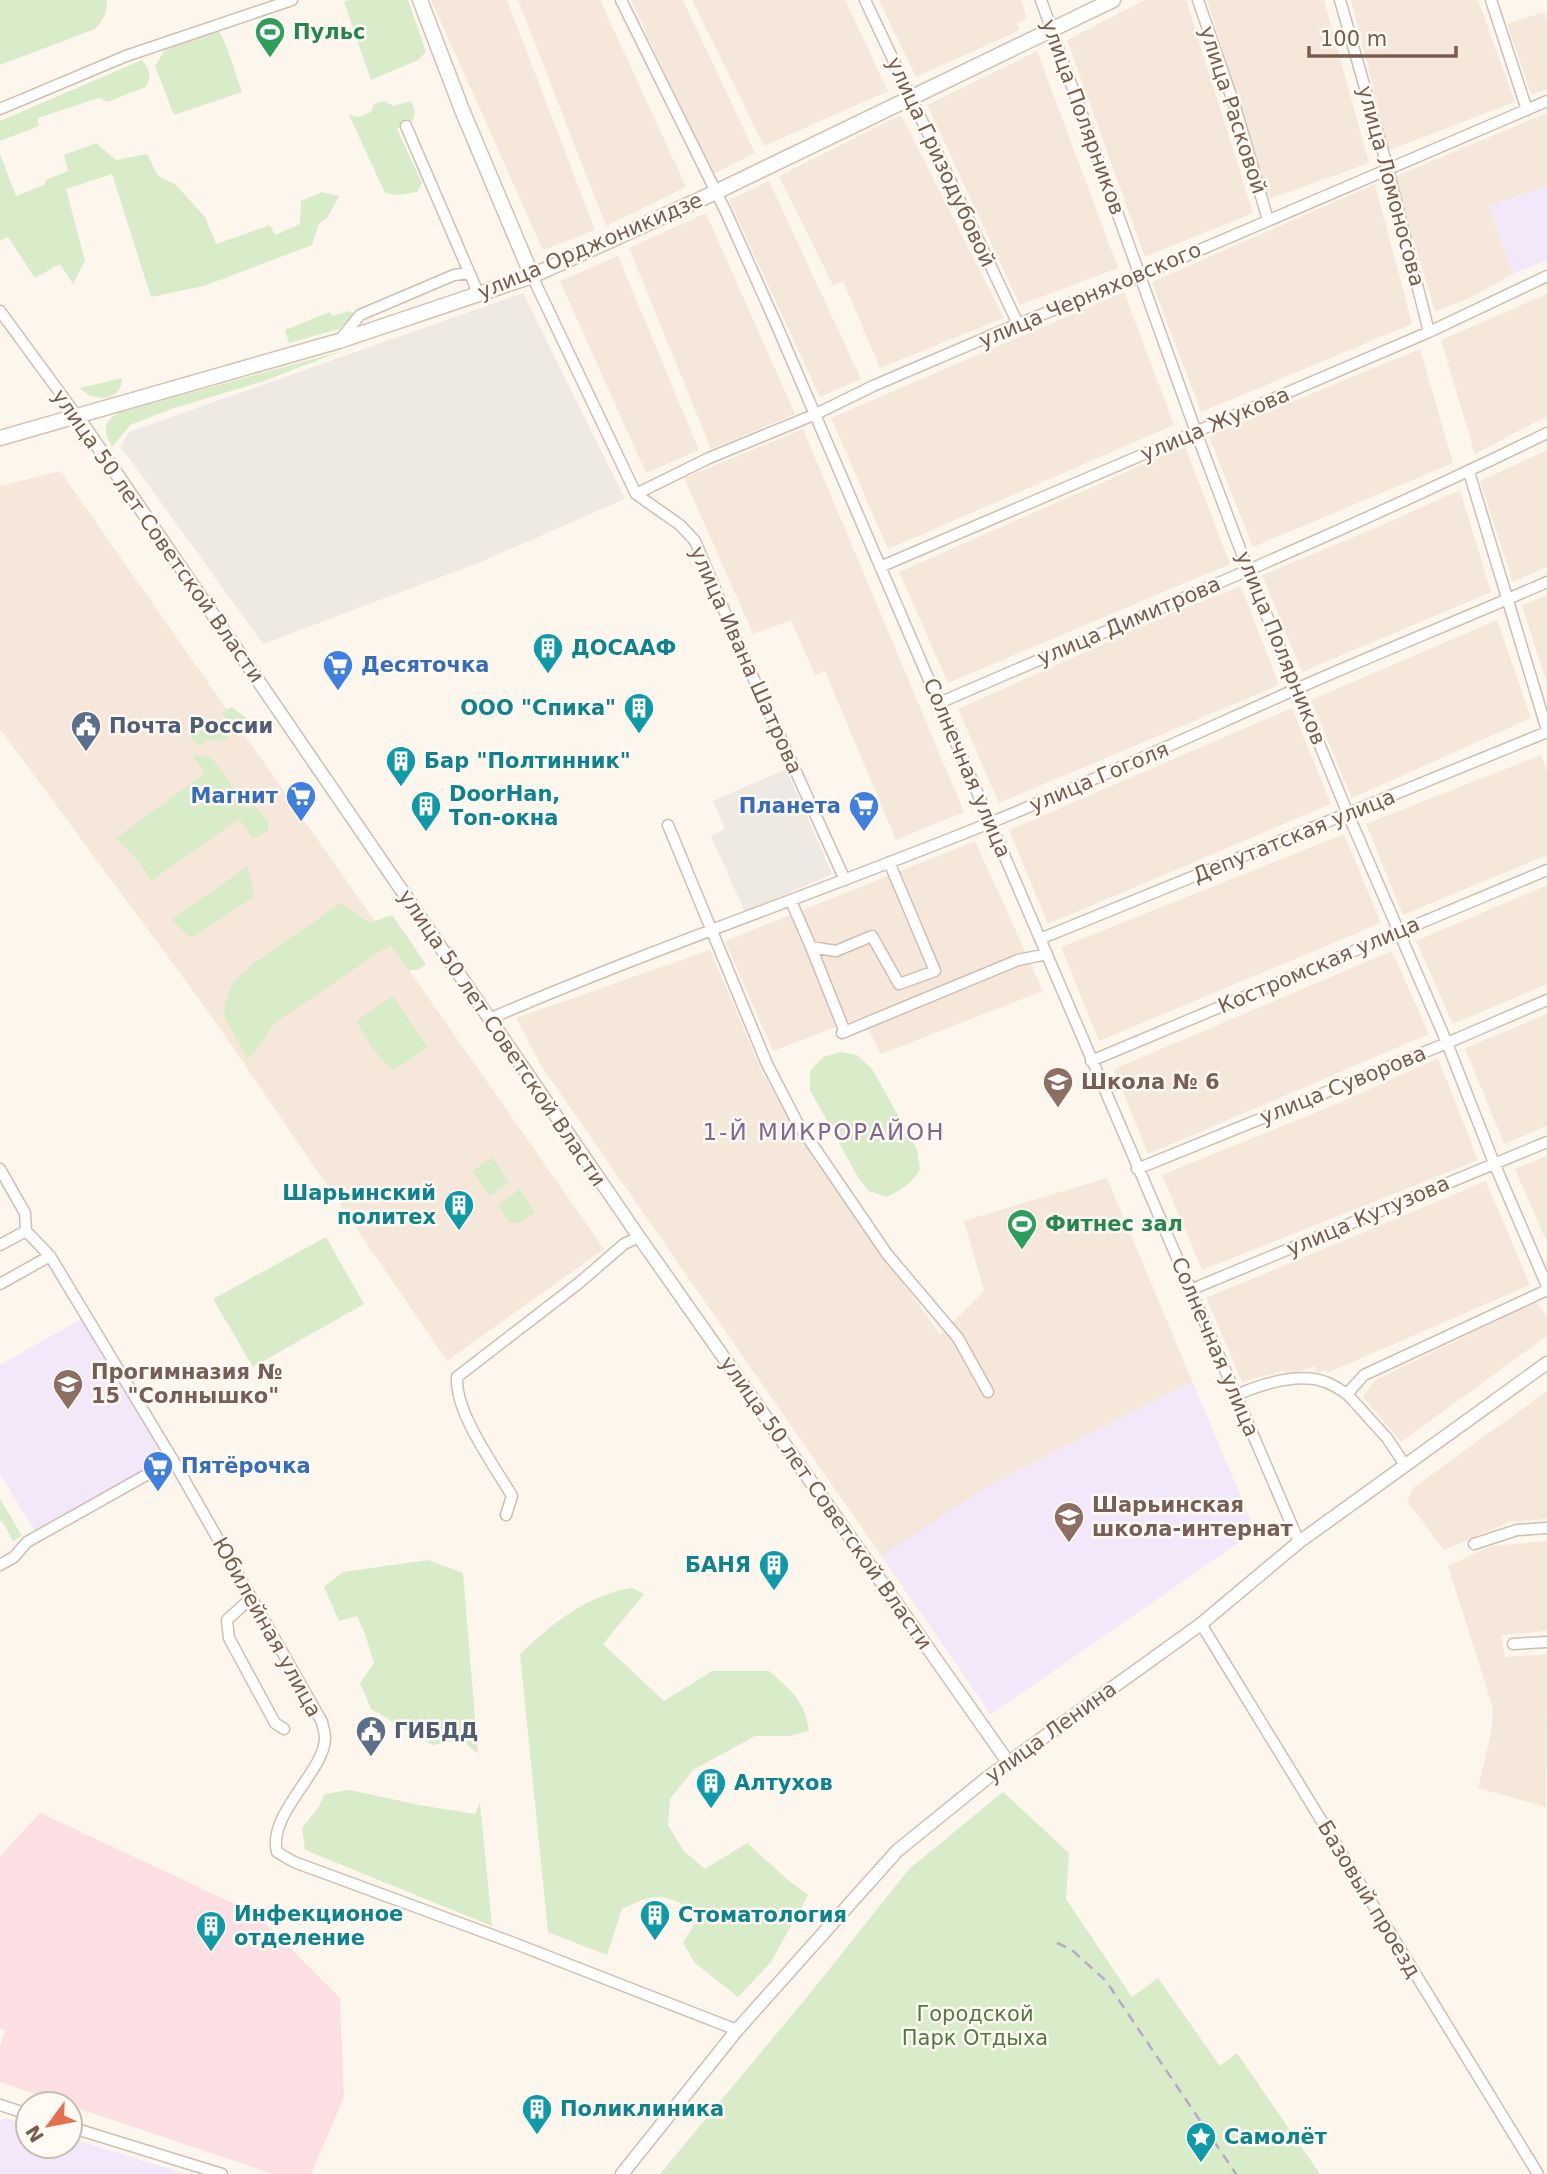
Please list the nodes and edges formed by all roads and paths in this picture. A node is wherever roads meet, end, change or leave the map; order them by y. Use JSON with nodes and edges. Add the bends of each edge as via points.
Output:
{"nodes":[{"id":1,"x":292,"y":0,"type":"edge"},
{"id":2,"x":420,"y":0,"type":"edge"},
{"id":3,"x":621,"y":0,"type":"edge"},
{"id":4,"x":865,"y":0,"type":"edge"},
{"id":5,"x":1041,"y":0,"type":"edge"},
{"id":6,"x":1113,"y":0,"type":"edge"},
{"id":7,"x":1198,"y":0,"type":"edge"},
{"id":8,"x":1340,"y":0,"type":"edge"},
{"id":9,"x":1491,"y":0,"type":"edge"},
{"id":10,"x":1051,"y":30,"type":"junction"},
{"id":11,"x":909,"y":97,"type":"junction"},
{"id":12,"x":1547,"y":102,"type":"edge"},
{"id":13,"x":0,"y":109,"type":"edge"},
{"id":14,"x":1527,"y":110,"type":"junction"},
{"id":15,"x":406,"y":126,"type":"dead end"},
{"id":16,"x":1388,"y":169,"type":"junction"},
{"id":17,"x":714,"y":193,"type":"junction"},
{"id":18,"x":1268,"y":220,"type":"junction"},
{"id":19,"x":469,"y":273,"type":"junction"},
{"id":20,"x":532,"y":276,"type":"junction"},
{"id":21,"x":1139,"y":276,"type":"junction"},
{"id":22,"x":1547,"y":276,"type":"edge"},
{"id":23,"x":479,"y":295,"type":"junction"},
{"id":24,"x":0,"y":311,"type":"edge"},
{"id":25,"x":1018,"y":324,"type":"junction"},
{"id":26,"x":1429,"y":332,"type":"junction"},
{"id":27,"x":339,"y":341,"type":"junction"},
{"id":28,"x":816,"y":414,"type":"junction"},
{"id":29,"x":77,"y":416,"type":"junction"},
{"id":30,"x":1196,"y":432,"type":"junction"},
{"id":31,"x":1547,"y":433,"type":"edge"},
{"id":32,"x":0,"y":438,"type":"edge"},
{"id":33,"x":1469,"y":472,"type":"junction"},
{"id":34,"x":636,"y":494,"type":"junction"},
{"id":35,"x":880,"y":567,"type":"junction"},
{"id":36,"x":1248,"y":570,"type":"junction"},
{"id":37,"x":1547,"y":582,"type":"edge"},
{"id":38,"x":1508,"y":600,"type":"junction"},
{"id":39,"x":1296,"y":689,"type":"junction"},
{"id":40,"x":939,"y":703,"type":"junction"},
{"id":41,"x":1547,"y":731,"type":"edge"},
{"id":42,"x":1348,"y":814,"type":"junction"},
{"id":43,"x":991,"y":822,"type":"junction"},
{"id":44,"x":668,"y":825,"type":"dead end"},
{"id":45,"x":889,"y":862,"type":"junction"},
{"id":46,"x":1547,"y":870,"type":"edge"},
{"id":47,"x":845,"y":880,"type":"junction"},
{"id":48,"x":791,"y":901,"type":"junction"},
{"id":49,"x":713,"y":931,"type":"junction"},
{"id":50,"x":1399,"y":932,"type":"junction"},
{"id":51,"x":1040,"y":939,"type":"junction"},
{"id":52,"x":811,"y":947,"type":"junction"},
{"id":53,"x":1046,"y":954,"type":"junction"},
{"id":54,"x":1547,"y":1000,"type":"edge"},
{"id":55,"x":489,"y":1019,"type":"junction"},
{"id":56,"x":1447,"y":1043,"type":"junction"},
{"id":57,"x":1091,"y":1061,"type":"junction"},
{"id":58,"x":1547,"y":1142,"type":"edge"},
{"id":59,"x":1494,"y":1163,"type":"junction"},
{"id":60,"x":0,"y":1169,"type":"edge"},
{"id":61,"x":1137,"y":1169,"type":"junction"},
{"id":62,"x":26,"y":1231,"type":"junction"},
{"id":63,"x":639,"y":1237,"type":"junction"},
{"id":64,"x":0,"y":1245,"type":"edge"},
{"id":65,"x":50,"y":1256,"type":"junction"},
{"id":66,"x":0,"y":1284,"type":"edge"},
{"id":67,"x":1547,"y":1288,"type":"edge"},
{"id":68,"x":1190,"y":1290,"type":"junction"},
{"id":69,"x":1547,"y":1363,"type":"edge"},
{"id":70,"x":988,"y":1392,"type":"dead end"},
{"id":71,"x":1347,"y":1394,"type":"junction"},
{"id":72,"x":1236,"y":1395,"type":"junction"},
{"id":73,"x":173,"y":1460,"type":"junction"},
{"id":74,"x":1405,"y":1465,"type":"junction"},
{"id":75,"x":506,"y":1515,"type":"dead end"},
{"id":76,"x":1547,"y":1528,"type":"edge"},
{"id":77,"x":1299,"y":1542,"type":"junction"},
{"id":78,"x":1474,"y":1544,"type":"dead end"},
{"id":79,"x":0,"y":1565,"type":"edge"},
{"id":80,"x":251,"y":1598,"type":"junction"},
{"id":81,"x":1201,"y":1624,"type":"junction"},
{"id":82,"x":1547,"y":1642,"type":"edge"},
{"id":83,"x":1513,"y":1644,"type":"dead end"},
{"id":84,"x":284,"y":1730,"type":"dead end"},
{"id":85,"x":1008,"y":1762,"type":"junction"},
{"id":86,"x":737,"y":2030,"type":"junction"},
{"id":87,"x":84,"y":2131,"type":"edge"},
{"id":88,"x":222,"y":2174,"type":"edge"},
{"id":89,"x":622,"y":2174,"type":"edge"},
{"id":90,"x":1538,"y":2174,"type":"edge"}],
"edges":[{"from":1,"to":13,"type":"street","via":[[136,52]]},
{"from":2,"to":20,"type":"main road","name":"улица Ивана Шатрова"},
{"from":3,"to":17,"type":"street","name":"Солнечная улица"},
{"from":4,"to":11,"type":"street","name":"улица Гризодубовой"},
{"from":5,"to":10,"type":"street","name":"улица Полярников"},
{"from":6,"to":10,"type":"main road","name":"улица Орджоникидзе"},
{"from":7,"to":18,"type":"street","name":"улица Расковой"},
{"from":8,"to":16,"type":"street","name":"улица Ломоносова"},
{"from":9,"to":14,"type":"street"},
{"from":10,"to":11,"type":"main road","name":"улица Орджоникидзе"},
{"from":10,"to":21,"type":"street","name":"улица Полярников"},
{"from":11,"to":17,"type":"main road","name":"улица Орджоникидзе"},
{"from":11,"to":25,"type":"street","name":"улица Гризодубовой"},
{"from":12,"to":14,"type":"street","name":"улица Черняховского"},
{"from":14,"to":16,"type":"street","name":"улица Черняховского"},
{"from":15,"to":19,"type":"street"},
{"from":16,"to":18,"type":"street","name":"улица Черняховского"},
{"from":16,"to":26,"type":"street","name":"улица Ломоносова"},
{"from":17,"to":20,"type":"main road","name":"улица Орджоникидзе"},
{"from":17,"to":28,"type":"street","name":"Солнечная улица"},
{"from":18,"to":21,"type":"street","name":"улица Черняховского"},
{"from":19,"to":23,"type":"street"},
{"from":19,"to":27,"type":"street","via":[[454,275],[360,315]]},
{"from":20,"to":23,"type":"main road","name":"улица Орджоникидзе"},
{"from":20,"to":34,"type":"street","name":"улица Ивана Шатрова"},
{"from":21,"to":25,"type":"street","name":"улица Черняховского"},
{"from":21,"to":30,"type":"street","name":"улица Полярников"},
{"from":22,"to":26,"type":"street","name":"улица Жукова"},
{"from":23,"to":27,"type":"main road","name":"улица Орджоникидзе"},
{"from":24,"to":29,"type":"street","name":"улица 50 лет Советской Власти"},
{"from":25,"to":28,"type":"street","name":"улица Черняховского"},
{"from":26,"to":30,"type":"street","name":"улица Жукова"},
{"from":27,"to":29,"type":"main road","name":"улица Орджоникидзе"},
{"from":28,"to":34,"type":"street","name":"улица Черняховского"},
{"from":28,"to":35,"type":"street","name":"Солнечная улица"},
{"from":29,"to":32,"type":"main road","name":"улица Орджоникидзе"},
{"from":29,"to":55,"type":"street","name":"улица 50 лет Советской Власти"},
{"from":30,"to":35,"type":"street","name":"улица Жукова"},
{"from":30,"to":36,"type":"street","name":"улица Полярников"},
{"from":31,"to":33,"type":"street","name":"улица Димитрова"},
{"from":33,"to":36,"type":"street","name":"улица Димитрова"},
{"from":33,"to":38,"type":"street"},
{"from":34,"to":47,"type":"street","name":"улица Ивана Шатрова","via":[[695,541]]},
{"from":35,"to":40,"type":"street","name":"Солнечная улица"},
{"from":36,"to":39,"type":"street","name":"улица Полярников"},
{"from":36,"to":40,"type":"street","name":"улица Димитрова"},
{"from":37,"to":38,"type":"street","name":"улица Гоголя"},
{"from":38,"to":39,"type":"street","name":"улица Гоголя"},
{"from":38,"to":41,"type":"street"},
{"from":39,"to":42,"type":"street","name":"улица Полярников"},
{"from":39,"to":43,"type":"street","name":"улица Гоголя","via":[[1158,753]]},
{"from":40,"to":43,"type":"street","name":"Солнечная улица"},
{"from":41,"to":42,"type":"street","name":"Депутатская улица"},
{"from":42,"to":50,"type":"street","name":"улица Полярников"},
{"from":42,"to":51,"type":"street","name":"Депутатская улица"},
{"from":43,"to":45,"type":"street","name":"улица Гоголя"},
{"from":43,"to":51,"type":"street","name":"Солнечная улица"},
{"from":44,"to":49,"type":"street"},
{"from":45,"to":47,"type":"street","name":"улица Гоголя"},
{"from":45,"to":52,"type":"street","via":[[935,971],[899,984],[873,936],[836,951]]},
{"from":46,"to":50,"type":"street","name":"Костромская улица"},
{"from":47,"to":48,"type":"street","name":"улица Гоголя"},
{"from":48,"to":49,"type":"street","name":"улица Гоголя"},
{"from":48,"to":52,"type":"street"},
{"from":49,"to":55,"type":"street","name":"улица Гоголя"},
{"from":49,"to":70,"type":"street","via":[[766,1064],[797,1122],[887,1254],[958,1338]]},
{"from":50,"to":56,"type":"street","name":"улица Полярников"},
{"from":50,"to":57,"type":"street","name":"Костромская улица"},
{"from":51,"to":53,"type":"street","name":"Солнечная улица"},
{"from":52,"to":53,"type":"street","via":[[843,1032],[1018,960]]},
{"from":53,"to":57,"type":"street","name":"Солнечная улица"},
{"from":54,"to":56,"type":"street","name":"улица Суворова"},
{"from":55,"to":63,"type":"street","name":"улица 50 лет Советской Власти"},
{"from":56,"to":59,"type":"street","name":"улица Полярников"},
{"from":56,"to":61,"type":"street","name":"улица Суворова"},
{"from":57,"to":61,"type":"street","name":"Солнечная улица"},
{"from":58,"to":59,"type":"street","name":"улица Кутузова"},
{"from":59,"to":67,"type":"street","name":"улица Полярников"},
{"from":59,"to":68,"type":"street","name":"улица Кутузова"},
{"from":60,"to":62,"type":"street","via":[[25,1213]]},
{"from":61,"to":68,"type":"street","name":"Солнечная улица"},
{"from":62,"to":64,"type":"street"},
{"from":62,"to":65,"type":"street","name":"Юбилейная улица"},
{"from":63,"to":75,"type":"street","via":[[624,1244],[457,1377],[463,1410],[512,1496]]},
{"from":63,"to":85,"type":"street","name":"улица 50 лет Советской Власти"},
{"from":65,"to":66,"type":"street"},
{"from":65,"to":73,"type":"street","name":"Юбилейная улица"},
{"from":67,"to":71,"type":"street","via":[[1364,1375]]},
{"from":68,"to":72,"type":"street","name":"Солнечная улица"},
{"from":69,"to":74,"type":"street","name":"улица Ленина"},
{"from":71,"to":72,"type":"street","via":[[1307,1378],[1273,1382]]},
{"from":71,"to":74,"type":"street"},
{"from":72,"to":77,"type":"street","name":"Солнечная улица"},
{"from":73,"to":79,"type":"street","via":[[27,1542]]},
{"from":73,"to":80,"type":"street","name":"Юбилейная улица"},
{"from":74,"to":77,"type":"street","name":"улица Ленина"},
{"from":76,"to":78,"type":"street","via":[[1517,1530]]},
{"from":77,"to":81,"type":"street","name":"улица Ленина"},
{"from":80,"to":84,"type":"street","via":[[227,1620],[229,1638],[275,1723]]},
{"from":80,"to":86,"type":"street","name":"Юбилейная улица","via":[[322,1722],[326,1739],[279,1827],[277,1852]]},
{"from":81,"to":85,"type":"street","name":"улица Ленина"},
{"from":81,"to":90,"type":"street","name":"Базовый проезд"},
{"from":82,"to":83,"type":"street"},
{"from":85,"to":86,"type":"street","name":"улица Ленина","via":[[897,1851]]},
{"from":86,"to":89,"type":"street","name":"улица Ленина"},
{"from":87,"to":88,"type":"street"}]}
